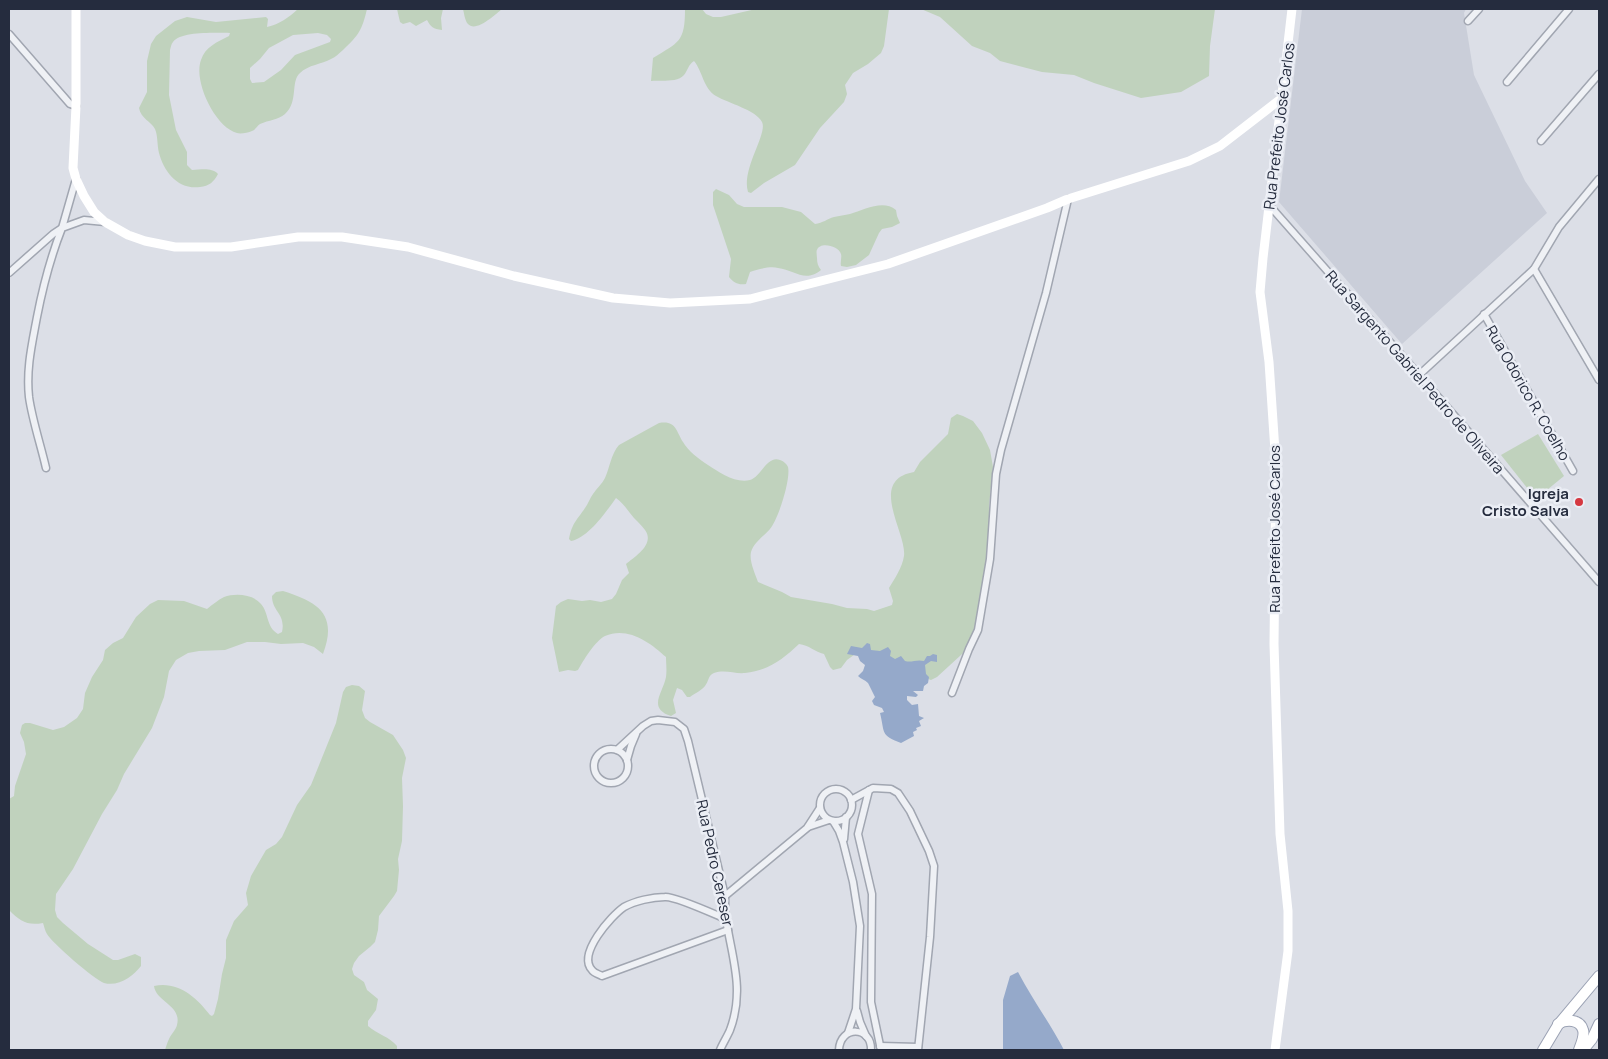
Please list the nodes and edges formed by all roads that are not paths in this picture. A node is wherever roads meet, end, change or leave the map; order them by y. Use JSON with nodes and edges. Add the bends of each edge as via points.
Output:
{"nodes":[{"id":1,"x":76,"y":9,"type":"edge"},
{"id":2,"x":1292,"y":9,"type":"edge"},
{"id":3,"x":1479,"y":9,"type":"edge"},
{"id":4,"x":1568,"y":9,"type":"edge"},
{"id":5,"x":1468,"y":21,"type":"dead end"},
{"id":6,"x":9,"y":34,"type":"edge"},
{"id":7,"x":1599,"y":74,"type":"edge"},
{"id":8,"x":1507,"y":82,"type":"dead end"},
{"id":9,"x":1282,"y":98,"type":"junction"},
{"id":10,"x":76,"y":106,"type":"junction"},
{"id":11,"x":1541,"y":141,"type":"dead end"},
{"id":12,"x":76,"y":179,"type":"junction"},
{"id":13,"x":1599,"y":179,"type":"edge"},
{"id":14,"x":1068,"y":199,"type":"junction"},
{"id":15,"x":1270,"y":206,"type":"junction"},
{"id":16,"x":105,"y":222,"type":"junction"},
{"id":17,"x":62,"y":228,"type":"junction"},
{"id":18,"x":1534,"y":269,"type":"junction"},
{"id":19,"x":9,"y":274,"type":"edge"},
{"id":20,"x":1484,"y":314,"type":"junction"},
{"id":21,"x":1419,"y":374,"type":"junction"},
{"id":22,"x":1599,"y":380,"type":"edge"},
{"id":23,"x":46,"y":468,"type":"dead end"},
{"id":24,"x":1573,"y":471,"type":"dead end"},
{"id":25,"x":1599,"y":582,"type":"edge"},
{"id":26,"x":952,"y":693,"type":"dead end"},
{"id":27,"x":636,"y":733,"type":"junction"},
{"id":28,"x":617,"y":750,"type":"junction"},
{"id":29,"x":627,"y":760,"type":"junction"},
{"id":30,"x":869,"y":790,"type":"junction"},
{"id":31,"x":851,"y":800,"type":"junction"},
{"id":32,"x":820,"y":808,"type":"junction"},
{"id":33,"x":846,"y":817,"type":"junction"},
{"id":34,"x":831,"y":820,"type":"junction"},
{"id":35,"x":807,"y":828,"type":"junction"},
{"id":36,"x":844,"y":842,"type":"junction"},
{"id":37,"x":725,"y":896,"type":"junction"},
{"id":38,"x":726,"y":919,"type":"junction"},
{"id":39,"x":728,"y":930,"type":"junction"},
{"id":40,"x":1599,"y":976,"type":"edge"},
{"id":41,"x":856,"y":1009,"type":"junction"},
{"id":42,"x":1558,"y":1024,"type":"junction"},
{"id":43,"x":1599,"y":1024,"type":"edge"},
{"id":44,"x":848,"y":1033,"type":"junction"},
{"id":45,"x":866,"y":1036,"type":"junction"},
{"id":46,"x":881,"y":1048,"type":"edge"},
{"id":47,"x":918,"y":1049,"type":"edge"},
{"id":48,"x":720,"y":1050,"type":"edge"},
{"id":49,"x":839,"y":1050,"type":"edge"},
{"id":50,"x":870,"y":1050,"type":"edge"},
{"id":51,"x":1275,"y":1050,"type":"edge"},
{"id":52,"x":1543,"y":1050,"type":"edge"},
{"id":53,"x":1581,"y":1050,"type":"edge"}],
"edges":[{"from":1,"to":10,"type":"street"},
{"from":2,"to":9,"type":"street","name":"Rua Prefeito José Carlos"},
{"from":3,"to":5,"type":"street"},
{"from":4,"to":8,"type":"street"},
{"from":6,"to":10,"type":"street","via":[[70,104]]},
{"from":7,"to":11,"type":"street"},
{"from":9,"to":14,"type":"street","via":[[1220,146],[1189,161]]},
{"from":9,"to":15,"type":"street","name":"Rua Prefeito José Carlos"},
{"from":10,"to":12,"type":"street","via":[[73,168]]},
{"from":12,"to":16,"type":"street","via":[[94,212]]},
{"from":12,"to":17,"type":"street"},
{"from":13,"to":18,"type":"street","via":[[1559,227]]},
{"from":14,"to":16,"type":"street","via":[[888,264],[750,298],[670,303],[613,298],[514,276],[408,247],[342,236],[298,237],[231,247],[175,247],[128,235]]},
{"from":14,"to":26,"type":"street","via":[[1046,293],[1001,450],[996,474],[990,559],[978,630]]},
{"from":15,"to":21,"type":"street","name":"Rua Sargento Gabriel Pedro de Oliveira"},
{"from":15,"to":51,"type":"street","name":"Rua Prefeito José Carlos","via":[[1260,292],[1269,362],[1276,466],[1274,644],[1280,834],[1288,911],[1284,993]]},
{"from":16,"to":17,"type":"street","via":[[84,220]]},
{"from":17,"to":19,"type":"street"},
{"from":17,"to":23,"type":"street","via":[[54,246],[29,357],[29,398]]},
{"from":18,"to":20,"type":"street"},
{"from":18,"to":22,"type":"street"},
{"from":20,"to":21,"type":"street"},
{"from":20,"to":24,"type":"street","name":"Rua Odorico R. Coelho"},
{"from":21,"to":25,"type":"street","name":"Rua Sargento Gabriel Pedro de Oliveira"},
{"from":27,"to":28,"type":"street","name":"Rua Pedro Cereser"},
{"from":27,"to":29,"type":"street"},
{"from":27,"to":37,"type":"street","name":"Rua Pedro Cereser","via":[[651,721],[658,720],[675,722],[684,729]]},
{"from":28,"to":29,"type":"street"},
{"from":28,"to":29,"type":"street","via":[[604,751],[597,757],[595,765],[600,778],[607,782],[620,780],[628,769]]},
{"from":30,"to":31,"type":"street"},
{"from":30,"to":46,"type":"street","via":[[858,834],[872,894],[871,1002]]},
{"from":30,"to":47,"type":"street","via":[[882,788],[898,793],[910,811],[934,866]]},
{"from":31,"to":32,"type":"street","via":[[844,790],[834,788],[824,793],[819,802]]},
{"from":31,"to":33,"type":"street","via":[[851,809]]},
{"from":32,"to":34,"type":"street","via":[[824,817]]},
{"from":32,"to":35,"type":"street"},
{"from":33,"to":34,"type":"street"},
{"from":33,"to":36,"type":"street"},
{"from":34,"to":35,"type":"street"},
{"from":34,"to":36,"type":"street"},
{"from":35,"to":37,"type":"street"},
{"from":36,"to":41,"type":"street","via":[[860,926]]},
{"from":37,"to":38,"type":"street","name":"Rua Pedro Cereser"},
{"from":38,"to":39,"type":"street","name":"Rua Pedro Cereser"},
{"from":38,"to":39,"type":"street","via":[[667,896],[637,902],[626,906],[605,925],[588,962],[591,969],[602,976]]},
{"from":39,"to":48,"type":"street","name":"Rua Pedro Cereser","via":[[737,973],[737,996],[730,1030]]},
{"from":40,"to":42,"type":"main road"},
{"from":41,"to":44,"type":"street"},
{"from":41,"to":45,"type":"street"},
{"from":42,"to":52,"type":"main road"},
{"from":42,"to":53,"type":"main road","via":[[1567,1020],[1580,1024],[1584,1029]]},
{"from":43,"to":53,"type":"main road","via":[[1592,1039]]},
{"from":44,"to":45,"type":"street"},
{"from":44,"to":49,"type":"street","via":[[843,1037]]},
{"from":45,"to":50,"type":"street"},
{"from":46,"to":47,"type":"street"}]}
